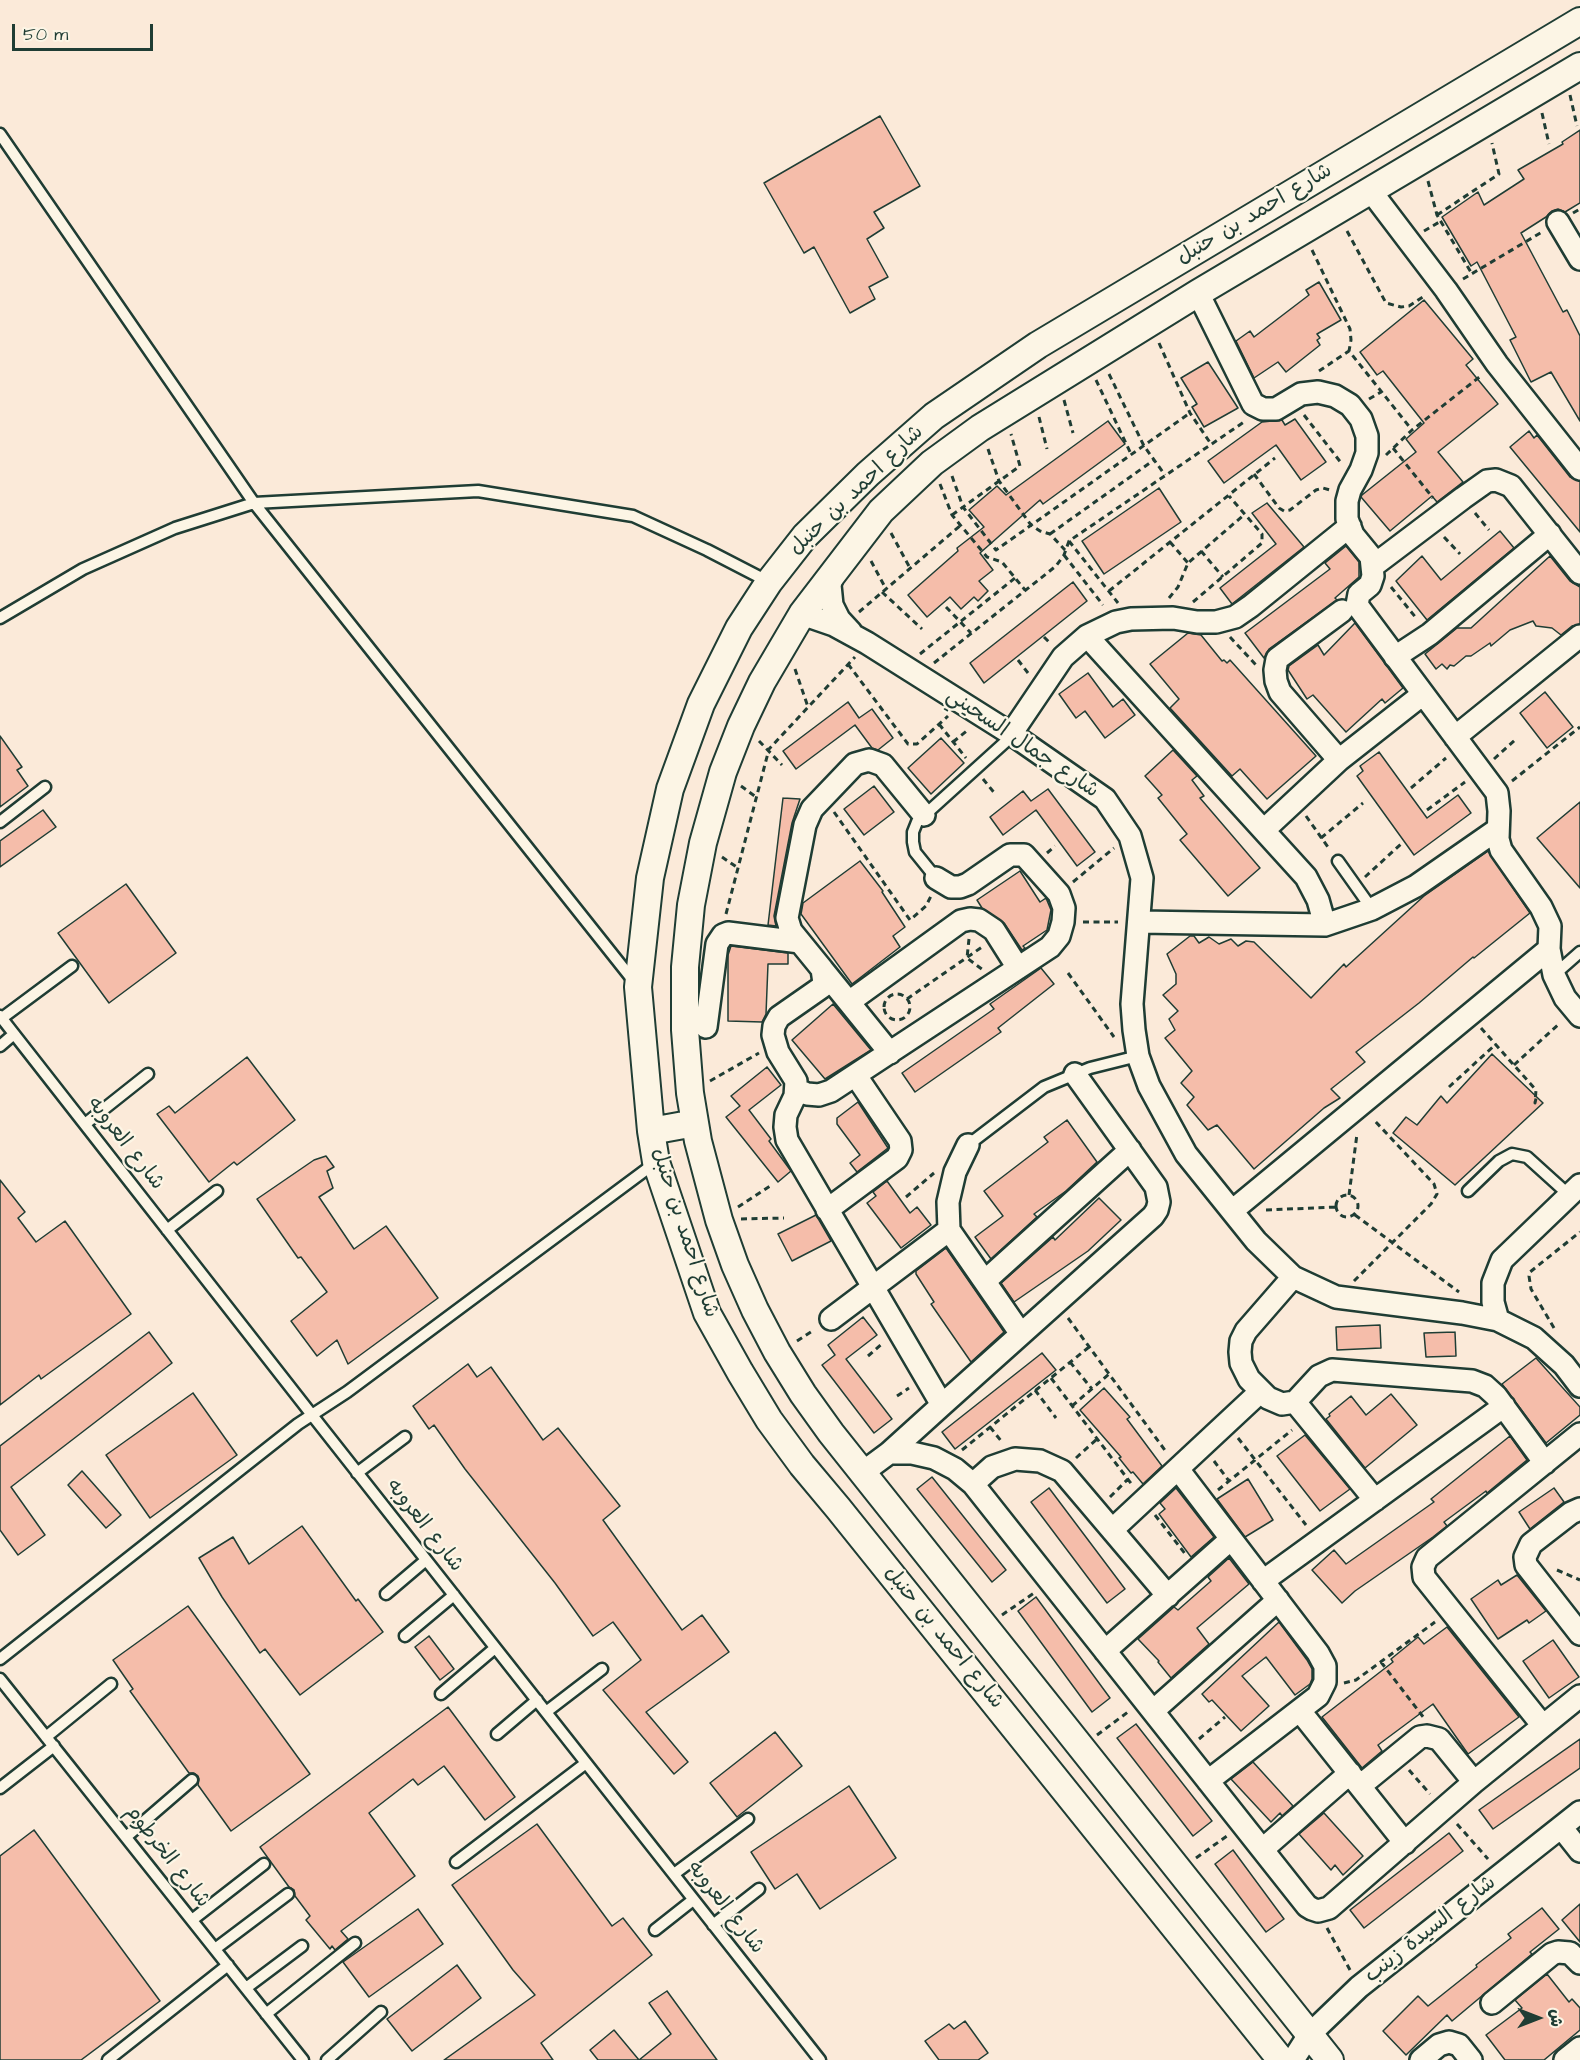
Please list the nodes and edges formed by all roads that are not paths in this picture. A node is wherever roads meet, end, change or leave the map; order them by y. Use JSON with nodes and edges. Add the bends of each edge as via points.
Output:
{"nodes":[{"id":1,"x":1580,"y":21,"type":"edge"},
{"id":2,"x":1572,"y":70,"type":"edge"},
{"id":3,"x":0,"y":134,"type":"edge"},
{"id":4,"x":1370,"y":190,"type":"junction"},
{"id":5,"x":1558,"y":222,"type":"road end"},
{"id":6,"x":1580,"y":259,"type":"edge"},
{"id":7,"x":1198,"y":293,"type":"junction"},
{"id":8,"x":1038,"y":345,"type":"junction"},
{"id":9,"x":1045,"y":387,"type":"junction"},
{"id":10,"x":1579,"y":465,"type":"edge"},
{"id":11,"x":254,"y":503,"type":"junction"},
{"id":12,"x":1350,"y":526,"type":"junction"},
{"id":13,"x":1550,"y":534,"type":"junction"},
{"id":14,"x":837,"y":566,"type":"junction"},
{"id":15,"x":1373,"y":566,"type":"junction"},
{"id":16,"x":1580,"y":573,"type":"edge"},
{"id":17,"x":769,"y":582,"type":"junction"},
{"id":18,"x":1342,"y":611,"type":"dead end"},
{"id":19,"x":802,"y":614,"type":"junction"},
{"id":20,"x":0,"y":618,"type":"edge"},
{"id":21,"x":855,"y":634,"type":"junction"},
{"id":22,"x":1087,"y":636,"type":"junction"},
{"id":23,"x":1580,"y":636,"type":"edge"},
{"id":24,"x":1395,"y":657,"type":"junction"},
{"id":25,"x":1423,"y":694,"type":"junction"},
{"id":26,"x":1012,"y":734,"type":"junction"},
{"id":27,"x":1458,"y":741,"type":"junction"},
{"id":28,"x":1339,"y":760,"type":"junction"},
{"id":29,"x":45,"y":787,"type":"dead end"},
{"id":30,"x":924,"y":814,"type":"junction"},
{"id":31,"x":0,"y":822,"type":"edge"},
{"id":32,"x":1498,"y":829,"type":"junction"},
{"id":33,"x":1264,"y":830,"type":"junction"},
{"id":34,"x":1338,"y":861,"type":"road end"},
{"id":35,"x":936,"y":878,"type":"joint"},
{"id":36,"x":1372,"y":909,"type":"junction"},
{"id":37,"x":1140,"y":922,"type":"junction"},
{"id":38,"x":1325,"y":925,"type":"junction"},
{"id":39,"x":800,"y":942,"type":"junction"},
{"id":40,"x":1549,"y":949,"type":"junction"},
{"id":41,"x":1580,"y":952,"type":"edge"},
{"id":42,"x":72,"y":966,"type":"dead end"},
{"id":43,"x":1018,"y":968,"type":"junction"},
{"id":44,"x":822,"y":969,"type":"junction"},
{"id":45,"x":1554,"y":975,"type":"junction"},
{"id":46,"x":638,"y":987,"type":"junction"},
{"id":47,"x":849,"y":1002,"type":"junction"},
{"id":48,"x":1577,"y":1012,"type":"edge"},
{"id":49,"x":1,"y":1017,"type":"edge"},
{"id":50,"x":706,"y":1027,"type":"dead end"},
{"id":51,"x":14,"y":1034,"type":"junction"},
{"id":52,"x":0,"y":1046,"type":"edge"},
{"id":53,"x":890,"y":1053,"type":"junction"},
{"id":54,"x":1134,"y":1057,"type":"junction"},
{"id":55,"x":148,"y":1074,"type":"dead end"},
{"id":56,"x":1076,"y":1074,"type":"junction"},
{"id":57,"x":856,"y":1076,"type":"junction"},
{"id":58,"x":796,"y":1089,"type":"junction"},
{"id":59,"x":695,"y":1123,"type":"junction"},
{"id":60,"x":84,"y":1124,"type":"junction"},
{"id":61,"x":651,"y":1131,"type":"junction"},
{"id":62,"x":968,"y":1145,"type":"joint"},
{"id":63,"x":1130,"y":1150,"type":"junction"},
{"id":64,"x":656,"y":1162,"type":"junction"},
{"id":65,"x":1574,"y":1190,"type":"edge"},
{"id":66,"x":216,"y":1191,"type":"dead end"},
{"id":67,"x":1468,"y":1191,"type":"dead end"},
{"id":68,"x":827,"y":1210,"type":"junction"},
{"id":69,"x":1232,"y":1211,"type":"junction"},
{"id":70,"x":167,"y":1230,"type":"junction"},
{"id":71,"x":949,"y":1230,"type":"junction"},
{"id":72,"x":1293,"y":1277,"type":"junction"},
{"id":73,"x":985,"y":1281,"type":"junction"},
{"id":74,"x":873,"y":1288,"type":"junction"},
{"id":75,"x":831,"y":1320,"type":"road end"},
{"id":76,"x":1498,"y":1320,"type":"junction"},
{"id":77,"x":1021,"y":1334,"type":"junction"},
{"id":78,"x":1580,"y":1386,"type":"edge"},
{"id":79,"x":1260,"y":1392,"type":"junction"},
{"id":80,"x":942,"y":1405,"type":"junction"},
{"id":81,"x":1504,"y":1406,"type":"junction"},
{"id":82,"x":1301,"y":1409,"type":"junction"},
{"id":83,"x":312,"y":1415,"type":"junction"},
{"id":84,"x":1580,"y":1434,"type":"edge"},
{"id":85,"x":405,"y":1437,"type":"dead end"},
{"id":86,"x":889,"y":1453,"type":"junction"},
{"id":87,"x":1545,"y":1463,"type":"junction"},
{"id":88,"x":1178,"y":1469,"type":"junction"},
{"id":89,"x":357,"y":1473,"type":"junction"},
{"id":90,"x":862,"y":1473,"type":"junction"},
{"id":91,"x":973,"y":1484,"type":"junction"},
{"id":92,"x":1375,"y":1500,"type":"junction"},
{"id":93,"x":1580,"y":1509,"type":"edge"},
{"id":94,"x":1112,"y":1530,"type":"junction"},
{"id":95,"x":1231,"y":1539,"type":"junction"},
{"id":96,"x":426,"y":1560,"type":"junction"},
{"id":97,"x":1263,"y":1581,"type":"junction"},
{"id":98,"x":386,"y":1594,"type":"dead end"},
{"id":99,"x":454,"y":1595,"type":"junction"},
{"id":100,"x":1168,"y":1596,"type":"junction"},
{"id":101,"x":1278,"y":1600,"type":"junction"},
{"id":102,"x":1580,"y":1634,"type":"edge"},
{"id":103,"x":405,"y":1636,"type":"dead end"},
{"id":104,"x":495,"y":1648,"type":"junction"},
{"id":105,"x":1105,"y":1651,"type":"junction"},
{"id":106,"x":0,"y":1659,"type":"edge"},
{"id":107,"x":602,"y":1669,"type":"dead end"},
{"id":108,"x":0,"y":1679,"type":"edge"},
{"id":109,"x":111,"y":1684,"type":"dead end"},
{"id":110,"x":441,"y":1694,"type":"dead end"},
{"id":111,"x":1580,"y":1696,"type":"edge"},
{"id":112,"x":537,"y":1700,"type":"junction"},
{"id":113,"x":1149,"y":1706,"type":"junction"},
{"id":114,"x":1300,"y":1711,"type":"junction"},
{"id":115,"x":546,"y":1712,"type":"junction"},
{"id":116,"x":1543,"y":1726,"type":"junction"},
{"id":117,"x":497,"y":1734,"type":"dead end"},
{"id":118,"x":46,"y":1737,"type":"junction"},
{"id":119,"x":54,"y":1746,"type":"junction"},
{"id":120,"x":586,"y":1763,"type":"junction"},
{"id":121,"x":192,"y":1780,"type":"dead end"},
{"id":122,"x":1355,"y":1780,"type":"junction"},
{"id":123,"x":1208,"y":1781,"type":"junction"},
{"id":124,"x":1474,"y":1782,"type":"junction"},
{"id":125,"x":0,"y":1788,"type":"edge"},
{"id":126,"x":1580,"y":1812,"type":"edge"},
{"id":127,"x":748,"y":1819,"type":"dead end"},
{"id":128,"x":1561,"y":1827,"type":"junction"},
{"id":129,"x":126,"y":1837,"type":"junction"},
{"id":130,"x":1405,"y":1842,"type":"junction"},
{"id":131,"x":1263,"y":1849,"type":"junction"},
{"id":132,"x":1580,"y":1851,"type":"edge"},
{"id":133,"x":456,"y":1862,"type":"dead end"},
{"id":134,"x":264,"y":1864,"type":"dead end"},
{"id":135,"x":674,"y":1874,"type":"junction"},
{"id":136,"x":759,"y":1889,"type":"dead end"},
{"id":137,"x":288,"y":1894,"type":"dead end"},
{"id":138,"x":693,"y":1899,"type":"junction"},
{"id":139,"x":192,"y":1920,"type":"junction"},
{"id":140,"x":713,"y":1925,"type":"junction"},
{"id":141,"x":655,"y":1930,"type":"dead end"},
{"id":142,"x":355,"y":1943,"type":"dead end"},
{"id":143,"x":302,"y":1946,"type":"dead end"},
{"id":144,"x":215,"y":1950,"type":"junction"},
{"id":145,"x":1580,"y":1962,"type":"edge"},
{"id":146,"x":228,"y":1965,"type":"junction"},
{"id":147,"x":246,"y":1988,"type":"junction"},
{"id":148,"x":1492,"y":2003,"type":"dead end"},
{"id":149,"x":381,"y":2012,"type":"dead end"},
{"id":150,"x":266,"y":2014,"type":"junction"},
{"id":151,"x":1309,"y":2035,"type":"junction"},
{"id":152,"x":1580,"y":2048,"type":"edge"},
{"id":153,"x":814,"y":2058,"type":"edge"},
{"id":154,"x":108,"y":2060,"type":"edge"},
{"id":155,"x":303,"y":2060,"type":"edge"},
{"id":156,"x":327,"y":2060,"type":"edge"},
{"id":157,"x":1281,"y":2060,"type":"edge"},
{"id":158,"x":1293,"y":2060,"type":"edge"},
{"id":159,"x":1330,"y":2060,"type":"edge"},
{"id":160,"x":1421,"y":2060,"type":"edge"},
{"id":161,"x":1470,"y":2060,"type":"edge"},
{"id":162,"x":1565,"y":2060,"type":"edge"}],
"edges":[{"from":1,"to":8,"type":"street","name":"شارع احمد بن حنبل"},
{"from":2,"to":4,"type":"street","name":"شارع احمد بن حنبل"},
{"from":3,"to":11,"type":"lane"},
{"from":4,"to":7,"type":"street","name":"شارع احمد بن حنبل"},
{"from":4,"to":10,"type":"street","via":[[1497,364]]},
{"from":5,"to":6,"type":"street"},
{"from":7,"to":9,"type":"street","name":"شارع احمد بن حنبل"},
{"from":7,"to":12,"type":"street","via":[[1253,404],[1276,409],[1300,394],[1318,392],[1335,396],[1361,419],[1367,436],[1366,453],[1347,501]]},
{"from":8,"to":9,"type":"street"},
{"from":8,"to":17,"type":"street","name":"شارع احمد بن حنبل","via":[[934,416],[868,474],[805,536]]},
{"from":9,"to":14,"type":"street","name":"شارع احمد بن حنبل","via":[[938,459],[880,511]]},
{"from":11,"to":17,"type":"lane","via":[[478,491],[633,516]]},
{"from":11,"to":20,"type":"lane","via":[[175,528],[83,569]]},
{"from":11,"to":46,"type":"lane"},
{"from":12,"to":15,"type":"street"},
{"from":12,"to":22,"type":"street","via":[[1235,617],[1216,622],[1124,620]]},
{"from":13,"to":15,"type":"street","via":[[1511,486],[1487,481]]},
{"from":13,"to":16,"type":"street"},
{"from":13,"to":24,"type":"street","via":[[1430,634]]},
{"from":14,"to":19,"type":"street","name":"شارع احمد بن حنبل"},
{"from":14,"to":21,"type":"street","via":[[830,595],[835,612]]},
{"from":15,"to":24,"type":"street","via":[[1370,585],[1359,594],[1357,605]]},
{"from":17,"to":46,"type":"street","name":"شارع احمد بن حنبل","via":[[739,628],[701,704],[670,789],[650,878]]},
{"from":18,"to":28,"type":"street","via":[[1278,659],[1275,670],[1280,692]]},
{"from":19,"to":21,"type":"street","name":"شارع جمال السحيني"},
{"from":19,"to":59,"type":"street","name":"شارع احمد بن حنبل","via":[[741,726],[703,843],[691,905],[685,988],[685,1030]]},
{"from":21,"to":26,"type":"street","name":"شارع جمال السحيني"},
{"from":22,"to":26,"type":"street","via":[[1063,657]]},
{"from":22,"to":33,"type":"street"},
{"from":23,"to":27,"type":"street"},
{"from":24,"to":25,"type":"street"},
{"from":25,"to":27,"type":"street"},
{"from":25,"to":28,"type":"street"},
{"from":26,"to":30,"type":"lane"},
{"from":26,"to":37,"type":"street","name":"شارع جمال السحيني","via":[[1105,800],[1130,836],[1142,878]]},
{"from":27,"to":32,"type":"street","via":[[1497,793]]},
{"from":28,"to":33,"type":"street"},
{"from":29,"to":31,"type":"lane"},
{"from":30,"to":35,"type":"lane","via":[[913,832],[913,842],[915,852]]},
{"from":30,"to":39,"type":"street","via":[[883,765],[869,760],[855,764],[823,796],[805,825],[788,912],[788,924]]},
{"from":32,"to":36,"type":"street","via":[[1416,886]]},
{"from":32,"to":40,"type":"street","via":[[1506,859],[1542,907],[1550,926]]},
{"from":33,"to":38,"type":"street","via":[[1305,877],[1318,900]]},
{"from":34,"to":36,"type":"lane"},
{"from":35,"to":43,"type":"street","via":[[943,884],[960,887],[1010,855],[1028,858],[1059,894],[1063,922],[1050,947]]},
{"from":36,"to":38,"type":"street"},
{"from":37,"to":38,"type":"street"},
{"from":37,"to":54,"type":"street","name":"شارع جمال السحيني","via":[[1132,1005]]},
{"from":39,"to":44,"type":"street"},
{"from":39,"to":50,"type":"street","via":[[728,933],[719,939]]},
{"from":40,"to":45,"type":"street"},
{"from":40,"to":69,"type":"street"},
{"from":41,"to":45,"type":"lane"},
{"from":42,"to":49,"type":"lane"},
{"from":43,"to":47,"type":"street","via":[[987,924],[970,919]]},
{"from":43,"to":53,"type":"street"},
{"from":44,"to":47,"type":"street"},
{"from":44,"to":58,"type":"street","via":[[822,987],[779,1017],[774,1026],[774,1044],[796,1081]]},
{"from":45,"to":48,"type":"street"},
{"from":46,"to":61,"type":"street","name":"شارع احمد بن حنبل"},
{"from":47,"to":53,"type":"street"},
{"from":49,"to":51,"type":"lane","name":"شارع العروبه"},
{"from":51,"to":52,"type":"lane"},
{"from":51,"to":60,"type":"lane","name":"شارع العروبه"},
{"from":53,"to":57,"type":"street"},
{"from":54,"to":56,"type":"lane"},
{"from":54,"to":69,"type":"street","name":"شارع جمال السحيني","via":[[1186,1154]]},
{"from":55,"to":60,"type":"lane"},
{"from":56,"to":62,"type":"lane","via":[[1044,1087]]},
{"from":56,"to":63,"type":"street"},
{"from":57,"to":58,"type":"street","via":[[819,1095]]},
{"from":57,"to":68,"type":"street","via":[[900,1141],[901,1150],[897,1158]]},
{"from":58,"to":68,"type":"street","via":[[786,1115],[788,1140]]},
{"from":59,"to":61,"type":"street"},
{"from":59,"to":90,"type":"street","name":"شارع احمد بن حنبل","via":[[707,1181],[743,1283],[803,1394]]},
{"from":60,"to":70,"type":"lane","name":"شارع العروبه"},
{"from":61,"to":64,"type":"street","name":"شارع احمد بن حنبل"},
{"from":62,"to":71,"type":"street","via":[[955,1172],[948,1202]]},
{"from":63,"to":73,"type":"street"},
{"from":63,"to":77,"type":"street","via":[[1156,1187],[1157,1210]]},
{"from":64,"to":83,"type":"lane"},
{"from":64,"to":157,"type":"street","name":"شارع احمد بن حنبل","via":[[707,1313],[769,1420]]},
{"from":65,"to":67,"type":"lane","via":[[1527,1157],[1512,1154],[1498,1161]]},
{"from":65,"to":76,"type":"street","via":[[1502,1260],[1493,1283]]},
{"from":66,"to":70,"type":"lane"},
{"from":68,"to":74,"type":"street"},
{"from":69,"to":72,"type":"street","name":"شارع جمال السحيني"},
{"from":70,"to":83,"type":"lane","name":"شارع العروبه"},
{"from":71,"to":73,"type":"street"},
{"from":71,"to":74,"type":"street"},
{"from":72,"to":76,"type":"street","name":"شارع جمال السحيني","via":[[1336,1297]]},
{"from":72,"to":79,"type":"street","via":[[1241,1341],[1241,1363]]},
{"from":73,"to":77,"type":"street"},
{"from":74,"to":75,"type":"street"},
{"from":74,"to":80,"type":"street"},
{"from":76,"to":78,"type":"street","name":"شارع جمال السحيني","via":[[1534,1338]]},
{"from":77,"to":80,"type":"street"},
{"from":79,"to":82,"type":"street","via":[[1276,1403]]},
{"from":79,"to":88,"type":"street"},
{"from":80,"to":86,"type":"street"},
{"from":81,"to":82,"type":"street","via":[[1485,1386],[1472,1381],[1339,1370],[1319,1376]]},
{"from":81,"to":87,"type":"street"},
{"from":81,"to":92,"type":"street"},
{"from":82,"to":92,"type":"street"},
{"from":83,"to":89,"type":"lane","name":"شارع العروبه"},
{"from":83,"to":106,"type":"lane"},
{"from":84,"to":87,"type":"street"},
{"from":85,"to":89,"type":"lane"},
{"from":86,"to":90,"type":"street"},
{"from":86,"to":91,"type":"street","via":[[934,1458]]},
{"from":87,"to":116,"type":"street","via":[[1424,1562],[1422,1572]]},
{"from":88,"to":94,"type":"street"},
{"from":88,"to":95,"type":"street"},
{"from":89,"to":96,"type":"lane","name":"شارع العروبه"},
{"from":90,"to":151,"type":"street","name":"شارع احمد بن حنبل"},
{"from":91,"to":94,"type":"street","via":[[992,1467],[1015,1459],[1040,1461],[1062,1471]]},
{"from":91,"to":105,"type":"street"},
{"from":92,"to":97,"type":"street"},
{"from":93,"to":102,"type":"street","via":[[1531,1544],[1525,1557],[1526,1564]]},
{"from":94,"to":100,"type":"street"},
{"from":95,"to":97,"type":"street"},
{"from":95,"to":100,"type":"street"},
{"from":96,"to":98,"type":"lane"},
{"from":96,"to":99,"type":"lane","name":"شارع العروبه"},
{"from":97,"to":101,"type":"street"},
{"from":99,"to":103,"type":"lane"},
{"from":99,"to":104,"type":"lane","name":"شارع العروبه"},
{"from":100,"to":105,"type":"street"},
{"from":101,"to":113,"type":"street"},
{"from":101,"to":114,"type":"street","via":[[1325,1666],[1325,1682],[1318,1696]]},
{"from":104,"to":110,"type":"lane"},
{"from":104,"to":112,"type":"lane","name":"شارع العروبه"},
{"from":105,"to":113,"type":"street"},
{"from":107,"to":115,"type":"lane"},
{"from":108,"to":118,"type":"lane","name":"شارع الخرطوم"},
{"from":109,"to":118,"type":"lane"},
{"from":111,"to":116,"type":"street"},
{"from":112,"to":115,"type":"lane","name":"شارع العروبه"},
{"from":112,"to":117,"type":"lane"},
{"from":113,"to":123,"type":"street"},
{"from":114,"to":122,"type":"street"},
{"from":114,"to":123,"type":"street"},
{"from":115,"to":120,"type":"lane","name":"شارع العروبه"},
{"from":116,"to":124,"type":"street"},
{"from":118,"to":119,"type":"lane","name":"شارع الخرطوم"},
{"from":119,"to":125,"type":"lane"},
{"from":119,"to":129,"type":"lane","name":"شارع الخرطوم"},
{"from":120,"to":133,"type":"lane"},
{"from":120,"to":135,"type":"lane","name":"شارع العروبه"},
{"from":121,"to":129,"type":"lane"},
{"from":122,"to":124,"type":"street","via":[[1420,1737],[1433,1736]]},
{"from":122,"to":130,"type":"street"},
{"from":122,"to":131,"type":"street"},
{"from":123,"to":131,"type":"street"},
{"from":124,"to":130,"type":"street"},
{"from":126,"to":128,"type":"street","name":"شارع السيدة زينب"},
{"from":127,"to":135,"type":"lane"},
{"from":128,"to":132,"type":"street"},
{"from":128,"to":151,"type":"street","name":"شارع السيدة زينب","via":[[1359,1987]]},
{"from":129,"to":139,"type":"lane","name":"شارع الخرطوم"},
{"from":130,"to":131,"type":"street","via":[[1329,1908],[1318,1911],[1307,1906]]},
{"from":134,"to":139,"type":"lane"},
{"from":135,"to":138,"type":"lane","name":"شارع العروبه"},
{"from":136,"to":140,"type":"lane"},
{"from":137,"to":144,"type":"lane"},
{"from":138,"to":140,"type":"lane","name":"شارع العروبه"},
{"from":138,"to":141,"type":"lane"},
{"from":139,"to":144,"type":"lane","name":"شارع الخرطوم"},
{"from":140,"to":153,"type":"lane","name":"شارع العروبه"},
{"from":142,"to":150,"type":"lane"},
{"from":143,"to":147,"type":"lane"},
{"from":144,"to":146,"type":"lane","name":"شارع الخرطوم"},
{"from":145,"to":148,"type":"street","via":[[1570,1953],[1552,1954]]},
{"from":146,"to":147,"type":"lane","name":"شارع الخرطوم"},
{"from":146,"to":154,"type":"lane"},
{"from":147,"to":150,"type":"lane","name":"شارع الخرطوم"},
{"from":149,"to":156,"type":"lane"},
{"from":150,"to":155,"type":"lane","name":"شارع الخرطوم"},
{"from":151,"to":158,"type":"street","name":"شارع السيدة زينب"},
{"from":151,"to":159,"type":"street","name":"شارع احمد بن حنبل"},
{"from":152,"to":162,"type":"street"},
{"from":160,"to":161,"type":"street","via":[[1449,2042],[1459,2045]]}]}
